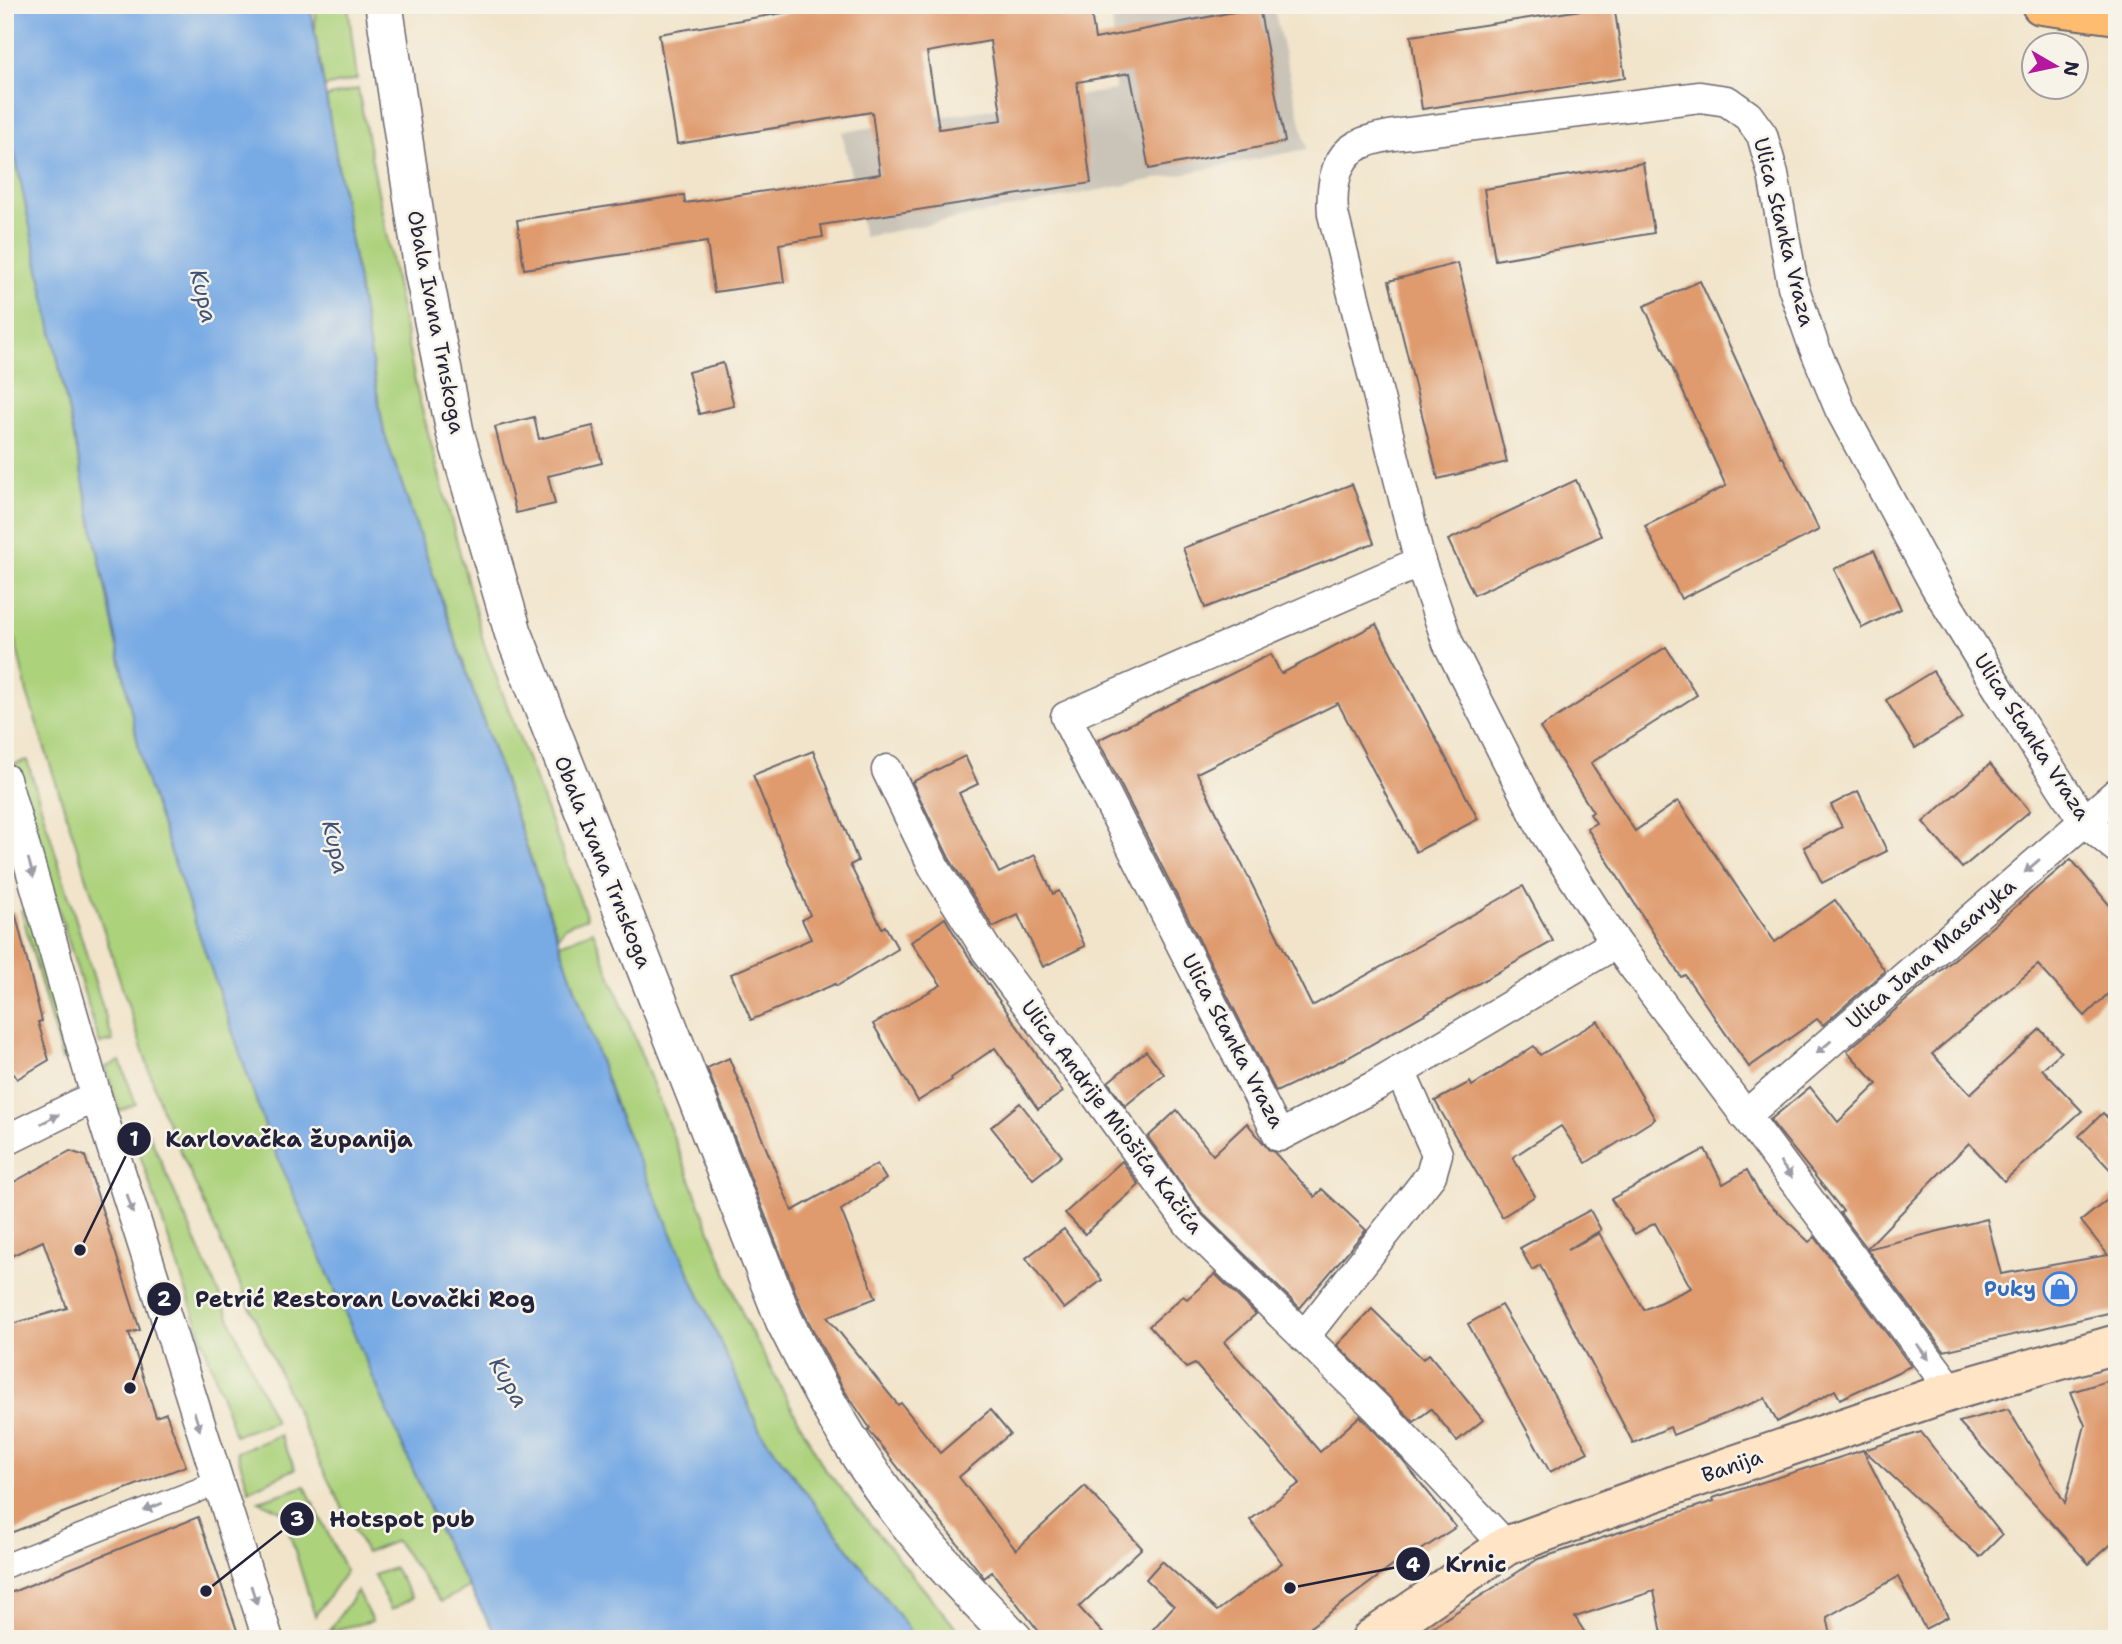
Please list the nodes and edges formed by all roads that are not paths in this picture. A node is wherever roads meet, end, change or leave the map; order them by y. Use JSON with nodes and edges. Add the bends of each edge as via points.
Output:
{"nodes":[{"id":1,"x":384,"y":5,"type":"edge"},
{"id":2,"x":2041,"y":5,"type":"edge"},
{"id":3,"x":2117,"y":15,"type":"edge"},
{"id":4,"x":1420,"y":562,"type":"junction"},
{"id":5,"x":887,"y":770,"type":"dead end"},
{"id":6,"x":5,"y":779,"type":"edge"},
{"id":7,"x":2117,"y":793,"type":"edge"},
{"id":8,"x":2084,"y":821,"type":"junction"},
{"id":9,"x":2117,"y":848,"type":"edge"},
{"id":10,"x":1616,"y":943,"type":"junction"},
{"id":11,"x":1400,"y":1071,"type":"junction"},
{"id":12,"x":96,"y":1096,"type":"junction"},
{"id":13,"x":1745,"y":1116,"type":"junction"},
{"id":14,"x":5,"y":1141,"type":"edge"},
{"id":15,"x":1304,"y":1337,"type":"junction"},
{"id":16,"x":2117,"y":1344,"type":"edge"},
{"id":17,"x":1952,"y":1391,"type":"junction"},
{"id":18,"x":217,"y":1483,"type":"junction"},
{"id":19,"x":1506,"y":1546,"type":"junction"},
{"id":20,"x":5,"y":1566,"type":"edge"},
{"id":21,"x":268,"y":1639,"type":"edge"},
{"id":22,"x":1014,"y":1639,"type":"edge"},
{"id":23,"x":1371,"y":1639,"type":"edge"}],
"edges":[{"from":1,"to":22,"type":"street","name":"Obala Ivana Trnskoga","via":[[423,271],[455,432],[513,632],[784,1320],[819,1392],[903,1515]]},
{"from":2,"to":3,"type":"highway"},
{"from":4,"to":8,"type":"street","name":"Ulica Stanka Vraza","via":[[1333,214],[1336,170],[1346,154],[1361,143],[1401,134],[1700,97],[1727,102],[1748,116],[1762,135],[1793,286],[1840,409],[1935,585]]},
{"from":4,"to":10,"type":"street","name":"Ulica Stanka Vraza","via":[[1448,643],[1542,828]]},
{"from":4,"to":11,"type":"street","name":"Ulica Stanka Vraza","via":[[1066,717],[1279,1136]]},
{"from":5,"to":15,"type":"street","name":"Ulica Andrije Miošića Kačića","via":[[934,867],[987,951],[1190,1225]]},
{"from":6,"to":12,"type":"street","one_way":true},
{"from":7,"to":8,"type":"street","name":"Ulica Jana Masaryka"},
{"from":8,"to":9,"type":"street","name":"Ulica Stanka Vraza"},
{"from":8,"to":13,"type":"street","name":"Ulica Jana Masaryka","one_way":true},
{"from":10,"to":11,"type":"street","name":"Ulica Stanka Vraza"},
{"from":10,"to":13,"type":"street"},
{"from":11,"to":15,"type":"street","via":[[1437,1154],[1431,1175]]},
{"from":14,"to":12,"type":"street","one_way":true},
{"from":12,"to":18,"type":"street","one_way":true},
{"from":13,"to":17,"type":"street","one_way":true},
{"from":15,"to":19,"type":"street","name":"Ulica Andrije Miošića Kačića"},
{"from":16,"to":17,"type":"main road","name":"Banija"},
{"from":17,"to":19,"type":"main road","name":"Banija"},
{"from":18,"to":20,"type":"street","one_way":true},
{"from":18,"to":21,"type":"street","one_way":true},
{"from":19,"to":23,"type":"main road","name":"Banija"}]}
